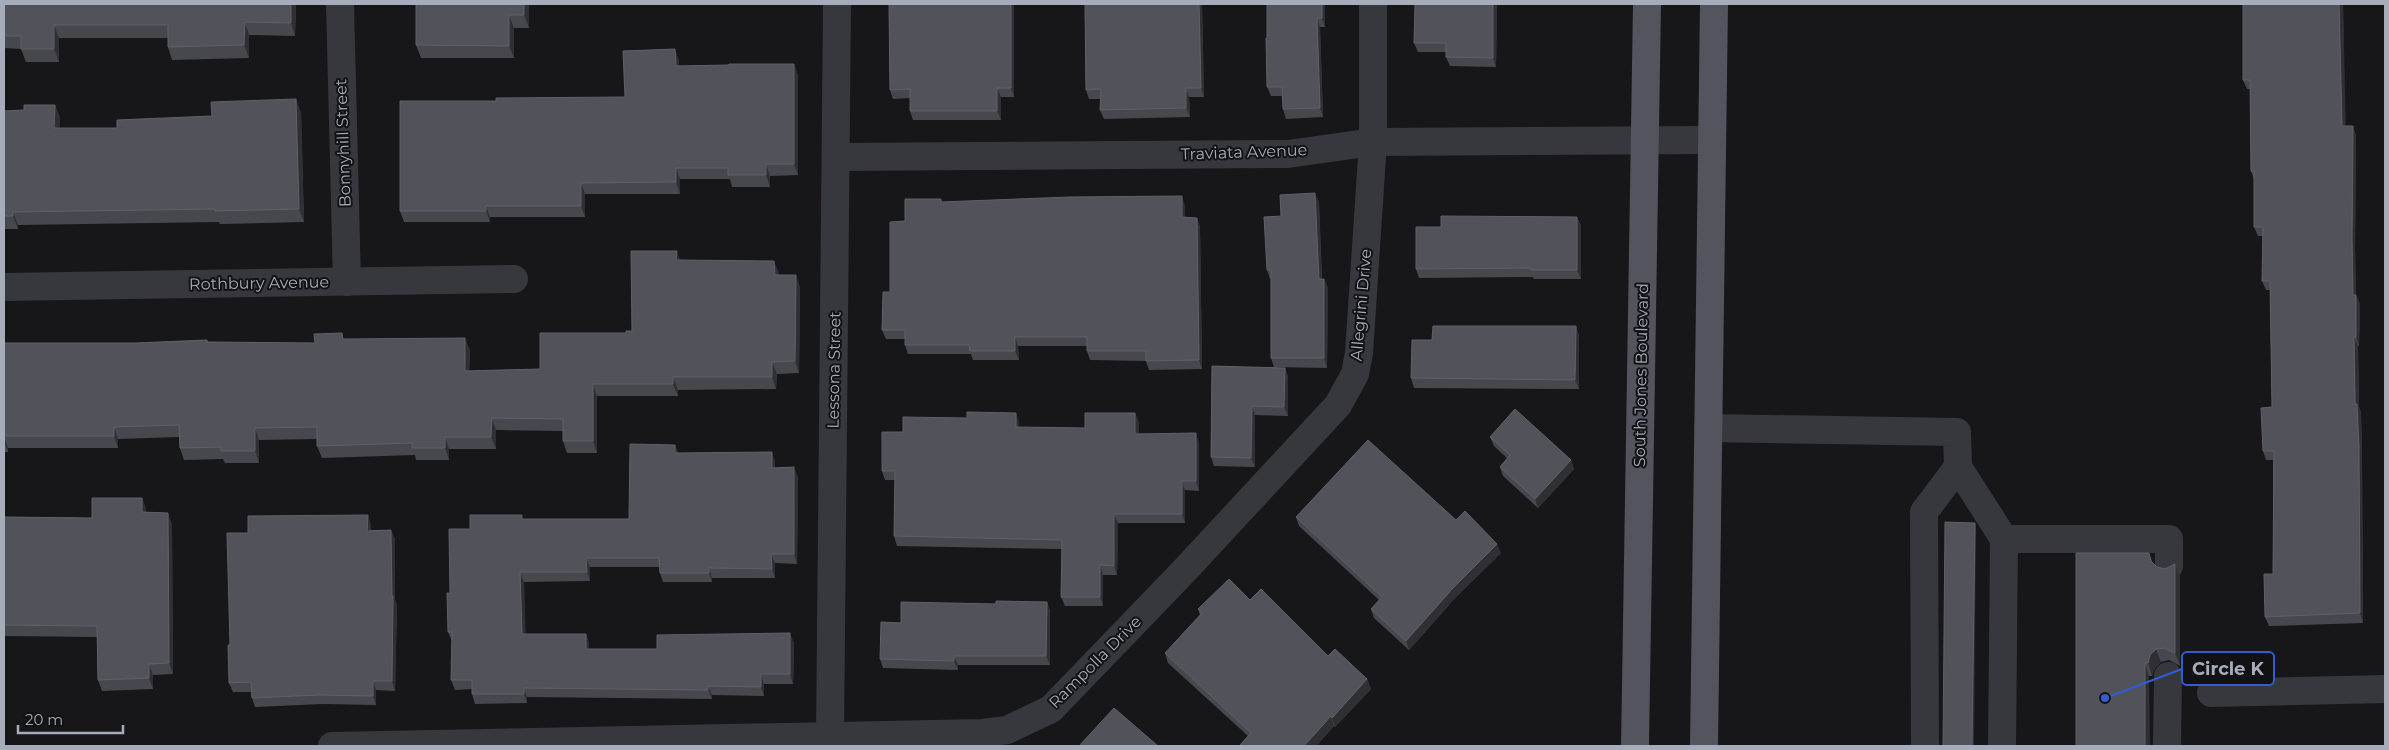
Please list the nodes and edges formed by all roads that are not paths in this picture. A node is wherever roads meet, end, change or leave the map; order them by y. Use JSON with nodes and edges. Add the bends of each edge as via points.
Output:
{"nodes":[{"id":1,"x":340,"y":4,"type":"edge"},
{"id":2,"x":837,"y":4,"type":"edge"},
{"id":3,"x":1373,"y":4,"type":"edge"},
{"id":4,"x":1646,"y":4,"type":"edge"},
{"id":5,"x":1714,"y":4,"type":"edge"},
{"id":6,"x":1644,"y":140,"type":"junction"},
{"id":7,"x":1712,"y":140,"type":"junction"},
{"id":8,"x":1373,"y":142,"type":"junction"},
{"id":9,"x":836,"y":157,"type":"junction"},
{"id":10,"x":514,"y":279,"type":"dead end"},
{"id":11,"x":347,"y":282,"type":"junction"},
{"id":12,"x":4,"y":287,"type":"edge"},
{"id":13,"x":1708,"y":428,"type":"junction"},
{"id":14,"x":1958,"y":467,"type":"junction"},
{"id":15,"x":2004,"y":538,"type":"junction"},
{"id":16,"x":2169,"y":566,"type":"edge"},
{"id":17,"x":1184,"y":571,"type":"joint"},
{"id":18,"x":2168,"y":676,"type":"dead end"},
{"id":19,"x":2385,"y":689,"type":"edge"},
{"id":20,"x":2210,"y":693,"type":"dead end"},
{"id":21,"x":830,"y":737,"type":"junction"},
{"id":22,"x":332,"y":746,"type":"edge"},
{"id":23,"x":1636,"y":746,"type":"edge"},
{"id":24,"x":1704,"y":746,"type":"edge"},
{"id":25,"x":1925,"y":746,"type":"edge"},
{"id":26,"x":2002,"y":746,"type":"edge"},
{"id":27,"x":2167,"y":746,"type":"edge"}],
"edges":[{"from":1,"to":11,"type":"street","name":"Bonnyhill Street"},
{"from":2,"to":9,"type":"street","name":"Lessona Street"},
{"from":3,"to":8,"type":"street","name":"Allegrini Drive"},
{"from":4,"to":6,"type":"main road","name":"South Jones Boulevard"},
{"from":5,"to":7,"type":"main road"},
{"from":6,"to":7,"type":"street","name":"Traviata Avenue"},
{"from":6,"to":8,"type":"street","name":"Traviata Avenue"},
{"from":6,"to":23,"type":"main road","name":"South Jones Boulevard"},
{"from":7,"to":13,"type":"main road"},
{"from":8,"to":9,"type":"street","name":"Traviata Avenue","via":[[1288,154]]},
{"from":8,"to":17,"type":"street","name":"Allegrini Drive","via":[[1355,374],[1338,405]]},
{"from":9,"to":21,"type":"street","name":"Lessona Street"},
{"from":10,"to":11,"type":"street","name":"Rothbury Avenue"},
{"from":11,"to":12,"type":"street","name":"Rothbury Avenue"},
{"from":13,"to":14,"type":"street","via":[[1957,432]]},
{"from":13,"to":24,"type":"main road"},
{"from":14,"to":15,"type":"street"},
{"from":14,"to":25,"type":"street","via":[[1924,512]]},
{"from":15,"to":16,"type":"street","via":[[2169,539]]},
{"from":15,"to":26,"type":"street"},
{"from":17,"to":21,"type":"street","name":"Rampolla Drive","via":[[1051,709],[1030,721],[1007,730],[982,733]]},
{"from":18,"to":27,"type":"street"},
{"from":19,"to":20,"type":"street"},
{"from":21,"to":22,"type":"street","name":"Rampolla Drive"}]}
